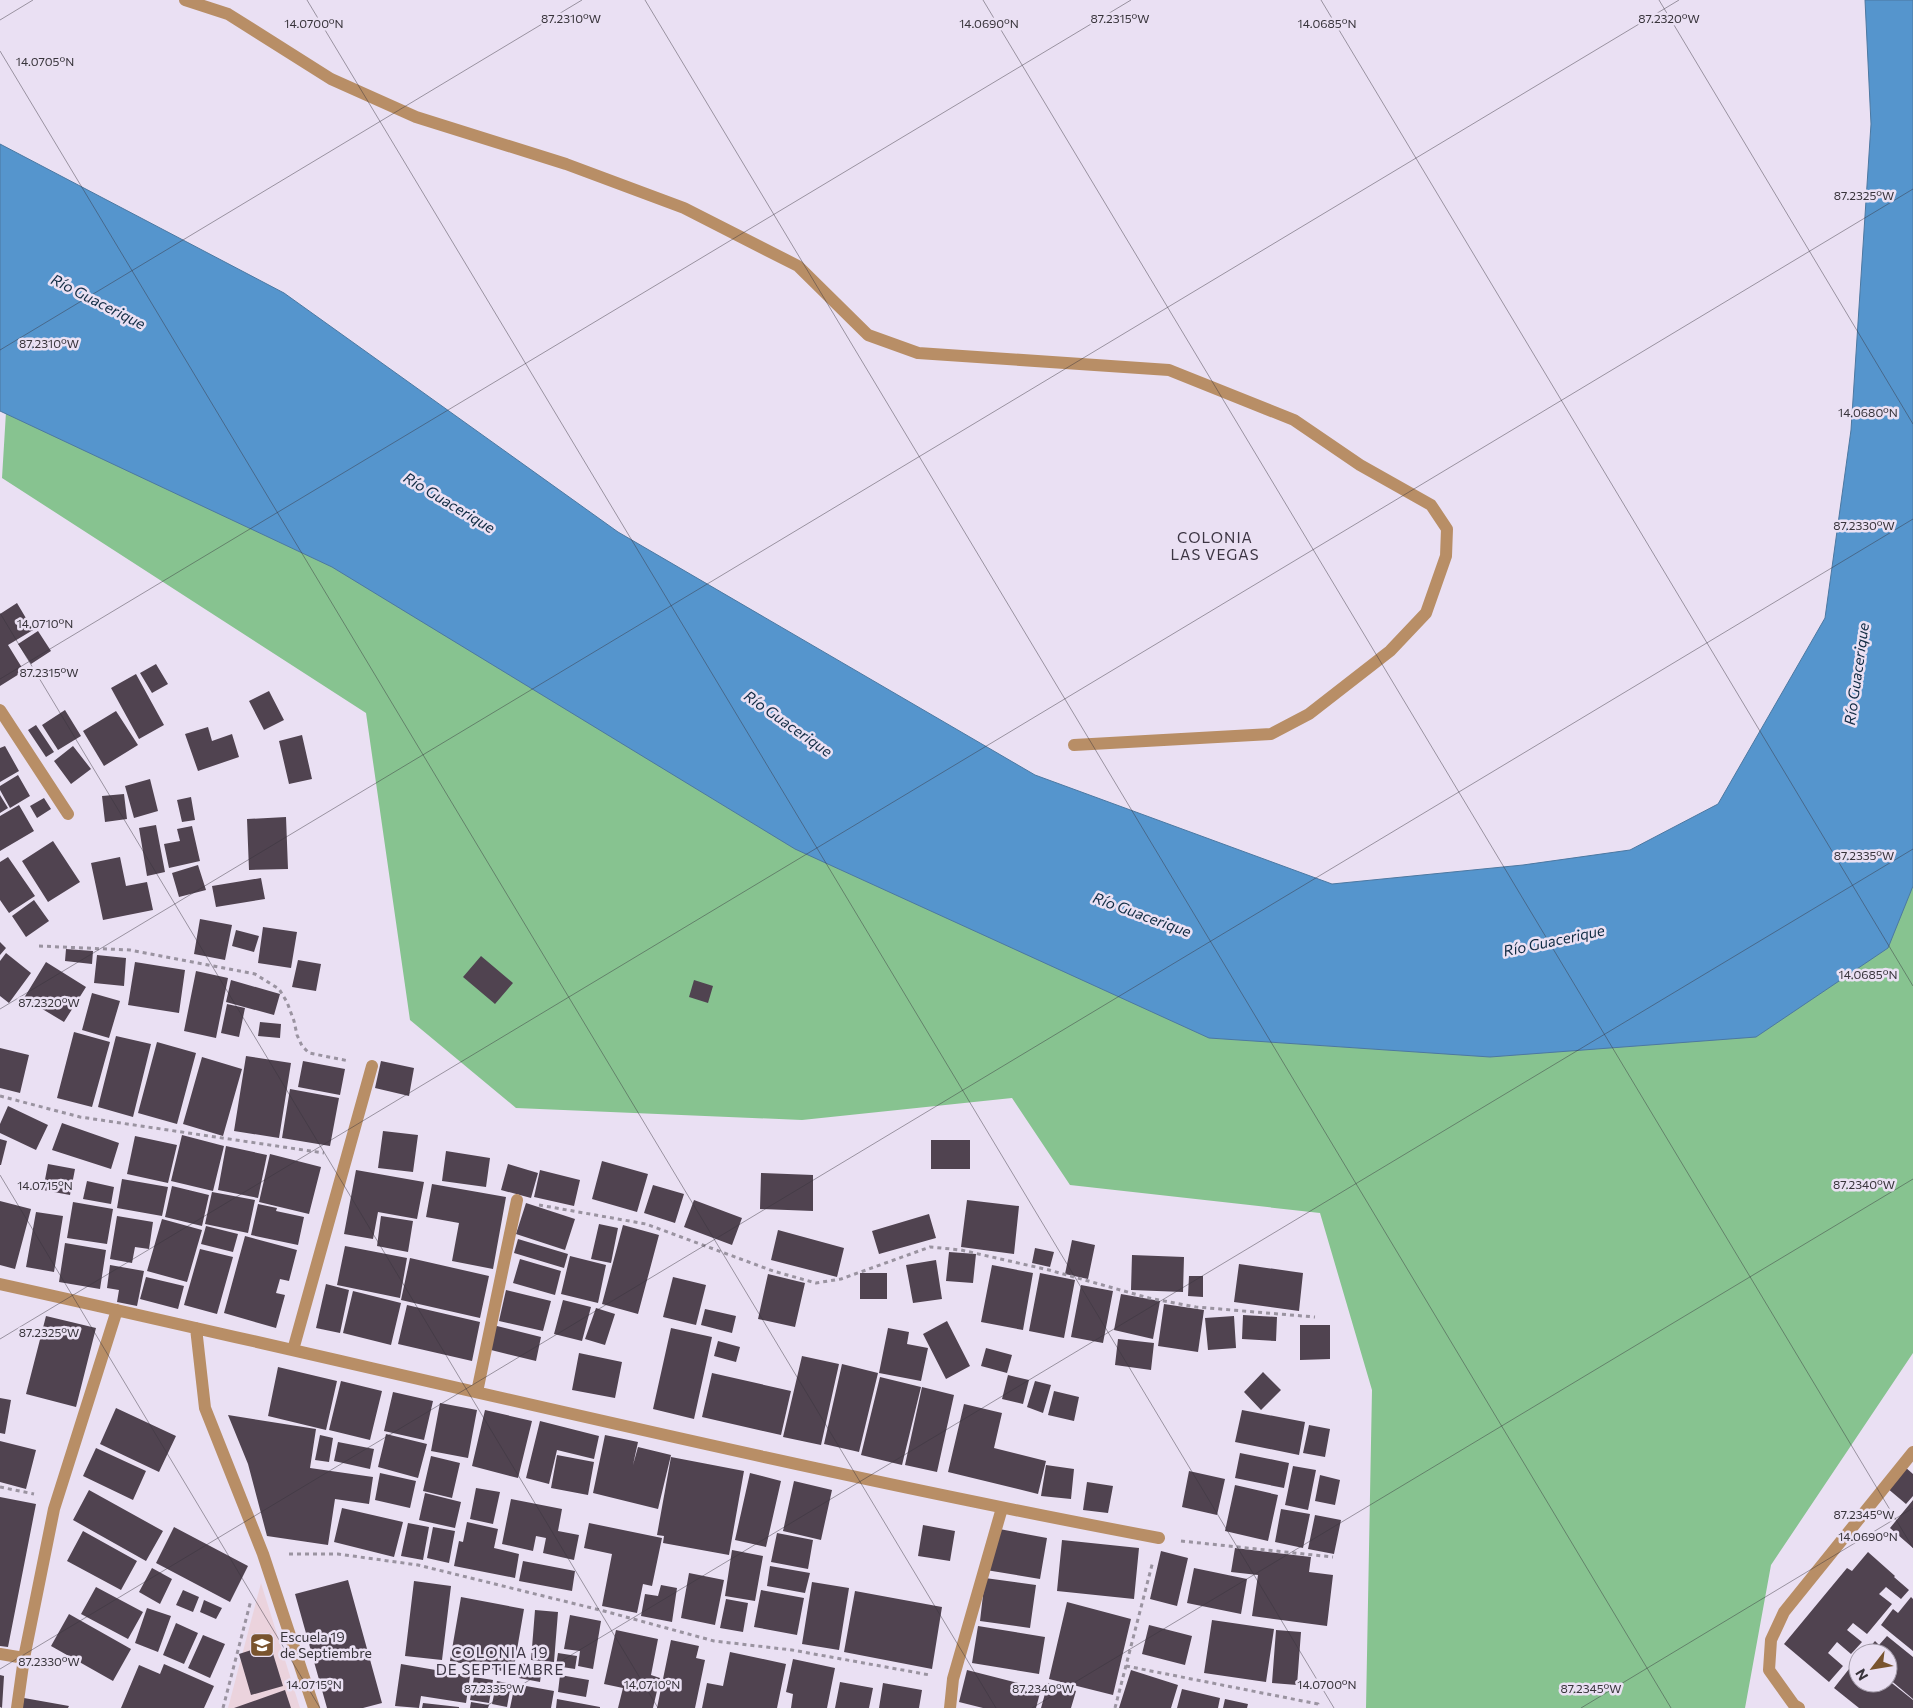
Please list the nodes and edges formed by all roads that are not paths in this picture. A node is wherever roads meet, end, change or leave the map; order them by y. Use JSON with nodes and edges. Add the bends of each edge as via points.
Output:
{"nodes":[{"id":1,"x":185,"y":0,"type":"edge"},
{"id":2,"x":0,"y":710,"type":"edge"},
{"id":3,"x":1074,"y":746,"type":"dead end"},
{"id":4,"x":68,"y":814,"type":"dead end"},
{"id":5,"x":372,"y":1066,"type":"road end"},
{"id":6,"x":517,"y":1200,"type":"road end"},
{"id":7,"x":0,"y":1284,"type":"edge"},
{"id":8,"x":117,"y":1310,"type":"junction"},
{"id":9,"x":196,"y":1328,"type":"junction"},
{"id":10,"x":293,"y":1350,"type":"junction"},
{"id":11,"x":477,"y":1392,"type":"junction"},
{"id":12,"x":1913,"y":1452,"type":"edge"},
{"id":13,"x":1002,"y":1508,"type":"junction"},
{"id":14,"x":1159,"y":1538,"type":"road end"},
{"id":15,"x":0,"y":1654,"type":"edge"},
{"id":16,"x":24,"y":1658,"type":"junction"},
{"id":17,"x":18,"y":1708,"type":"edge"},
{"id":18,"x":314,"y":1708,"type":"edge"},
{"id":19,"x":950,"y":1708,"type":"edge"},
{"id":20,"x":1799,"y":1708,"type":"edge"}],
"edges":[{"from":1,"to":3,"type":"street","via":[[228,14],[331,79],[416,117],[566,164],[684,208],[798,266],[868,335],[918,353],[1169,370],[1294,420],[1360,465],[1431,505],[1447,529],[1446,556],[1426,612],[1390,651],[1309,714],[1271,734]]},
{"from":2,"to":4,"type":"street"},
{"from":5,"to":10,"type":"street"},
{"from":6,"to":11,"type":"street"},
{"from":7,"to":8,"type":"street"},
{"from":8,"to":9,"type":"street"},
{"from":8,"to":16,"type":"street","via":[[58,1499]]},
{"from":9,"to":10,"type":"street"},
{"from":9,"to":18,"type":"street","via":[[205,1408],[263,1554]]},
{"from":10,"to":11,"type":"street"},
{"from":11,"to":13,"type":"street"},
{"from":12,"to":20,"type":"street","via":[[1784,1612],[1771,1640],[1769,1670]]},
{"from":13,"to":14,"type":"street"},
{"from":13,"to":19,"type":"street","via":[[953,1680]]},
{"from":15,"to":16,"type":"street"},
{"from":16,"to":17,"type":"street"}]}
